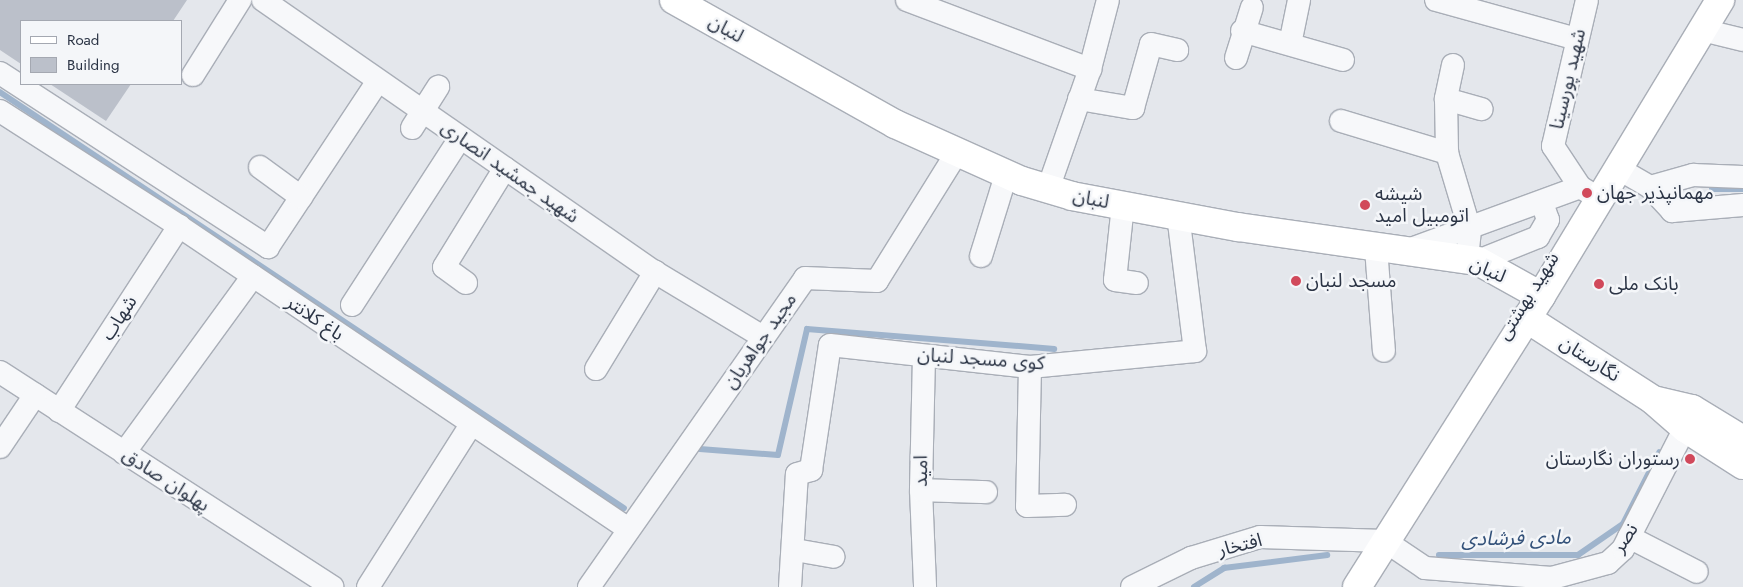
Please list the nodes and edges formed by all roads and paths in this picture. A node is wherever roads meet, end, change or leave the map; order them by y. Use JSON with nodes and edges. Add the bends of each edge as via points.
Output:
{"nodes":[{"id":1,"x":240,"y":0,"type":"edge"},
{"id":2,"x":263,"y":0,"type":"edge"},
{"id":3,"x":674,"y":0,"type":"edge"},
{"id":4,"x":908,"y":0,"type":"edge"},
{"id":5,"x":1108,"y":0,"type":"edge"},
{"id":6,"x":1299,"y":0,"type":"edge"},
{"id":7,"x":1436,"y":0,"type":"edge"},
{"id":8,"x":1587,"y":0,"type":"edge"},
{"id":9,"x":1707,"y":0,"type":"edge"},
{"id":10,"x":1720,"y":0,"type":"edge"},
{"id":11,"x":1252,"y":7,"type":"dead end"},
{"id":12,"x":1702,"y":30,"type":"junction"},
{"id":13,"x":1242,"y":31,"type":"junction"},
{"id":14,"x":1577,"y":40,"type":"junction"},
{"id":15,"x":1743,"y":40,"type":"edge"},
{"id":16,"x":1290,"y":44,"type":"junction"},
{"id":17,"x":1177,"y":50,"type":"dead end"},
{"id":18,"x":1236,"y":58,"type":"dead end"},
{"id":19,"x":1343,"y":60,"type":"dead end"},
{"id":20,"x":1453,"y":65,"type":"dead end"},
{"id":21,"x":1090,"y":69,"type":"junction"},
{"id":22,"x":0,"y":74,"type":"edge"},
{"id":23,"x":193,"y":75,"type":"dead end"},
{"id":24,"x":378,"y":81,"type":"junction"},
{"id":25,"x":438,"y":87,"type":"dead end"},
{"id":26,"x":1080,"y":98,"type":"junction"},
{"id":27,"x":1446,"y":99,"type":"junction"},
{"id":28,"x":1482,"y":109,"type":"dead end"},
{"id":29,"x":0,"y":111,"type":"edge"},
{"id":30,"x":416,"y":120,"type":"junction"},
{"id":31,"x":1341,"y":121,"type":"dead end"},
{"id":32,"x":460,"y":138,"type":"junction"},
{"id":33,"x":1447,"y":153,"type":"junction"},
{"id":34,"x":956,"y":154,"type":"junction"},
{"id":35,"x":260,"y":167,"type":"dead end"},
{"id":36,"x":505,"y":168,"type":"junction"},
{"id":37,"x":1619,"y":169,"type":"junction"},
{"id":38,"x":1006,"y":175,"type":"junction"},
{"id":39,"x":1743,"y":177,"type":"edge"},
{"id":40,"x":1650,"y":187,"type":"junction"},
{"id":41,"x":1048,"y":189,"type":"junction"},
{"id":42,"x":1590,"y":193,"type":"junction"},
{"id":43,"x":301,"y":197,"type":"junction"},
{"id":44,"x":1542,"y":204,"type":"junction"},
{"id":45,"x":1123,"y":205,"type":"junction"},
{"id":46,"x":1743,"y":205,"type":"edge"},
{"id":47,"x":1178,"y":215,"type":"junction"},
{"id":48,"x":179,"y":226,"type":"junction"},
{"id":49,"x":1470,"y":230,"type":"junction"},
{"id":50,"x":1376,"y":248,"type":"junction"},
{"id":51,"x":1408,"y":250,"type":"junction"},
{"id":52,"x":981,"y":256,"type":"dead end"},
{"id":53,"x":1473,"y":260,"type":"junction"},
{"id":54,"x":655,"y":272,"type":"junction"},
{"id":55,"x":253,"y":276,"type":"junction"},
{"id":56,"x":466,"y":283,"type":"dead end"},
{"id":57,"x":1137,"y":283,"type":"dead end"},
{"id":58,"x":1533,"y":302,"type":"junction"},
{"id":59,"x":352,"y":305,"type":"dead end"},
{"id":60,"x":763,"y":337,"type":"junction"},
{"id":61,"x":1384,"y":351,"type":"dead end"},
{"id":62,"x":924,"y":356,"type":"junction"},
{"id":63,"x":1030,"y":367,"type":"junction"},
{"id":64,"x":596,"y":369,"type":"dead end"},
{"id":65,"x":0,"y":372,"type":"edge"},
{"id":66,"x":36,"y":395,"type":"junction"},
{"id":67,"x":1653,"y":400,"type":"junction"},
{"id":68,"x":59,"y":411,"type":"junction"},
{"id":69,"x":471,"y":425,"type":"junction"},
{"id":70,"x":1685,"y":428,"type":"junction"},
{"id":71,"x":1740,"y":431,"type":"edge"},
{"id":72,"x":0,"y":447,"type":"edge"},
{"id":73,"x":124,"y":453,"type":"junction"},
{"id":74,"x":1743,"y":465,"type":"edge"},
{"id":75,"x":921,"y":490,"type":"junction"},
{"id":76,"x":986,"y":492,"type":"dead end"},
{"id":77,"x":1065,"y":505,"type":"dead end"},
{"id":78,"x":627,"y":528,"type":"junction"},
{"id":79,"x":1628,"y":537,"type":"junction"},
{"id":80,"x":1378,"y":541,"type":"junction"},
{"id":81,"x":795,"y":550,"type":"junction"},
{"id":82,"x":833,"y":557,"type":"dead end"},
{"id":83,"x":1697,"y":572,"type":"dead end"},
{"id":84,"x":1424,"y":578,"type":"edge"},
{"id":85,"x":332,"y":587,"type":"edge"},
{"id":86,"x":368,"y":587,"type":"edge"},
{"id":87,"x":589,"y":587,"type":"edge"},
{"id":88,"x":790,"y":587,"type":"edge"},
{"id":89,"x":924,"y":587,"type":"edge"},
{"id":90,"x":1132,"y":587,"type":"edge"},
{"id":91,"x":1343,"y":587,"type":"edge"},
{"id":92,"x":1357,"y":587,"type":"edge"}],
"edges":[{"from":1,"to":23,"type":"street"},
{"from":2,"to":24,"type":"street","name":"شهید جمشید انصاری"},
{"from":3,"to":34,"type":"main road","name":"لنبان"},
{"from":4,"to":21,"type":"street"},
{"from":5,"to":21,"type":"street"},
{"from":6,"to":16,"type":"street"},
{"from":7,"to":14,"type":"street"},
{"from":8,"to":14,"type":"street","name":"شهید پورسینا"},
{"from":9,"to":42,"type":"street","name":"شهید بهشتی"},
{"from":10,"to":12,"type":"main road","name":"شهید بهشتی"},
{"from":11,"to":13,"type":"street"},
{"from":12,"to":15,"type":"street"},
{"from":12,"to":37,"type":"main road","name":"شهید بهشتی"},
{"from":13,"to":16,"type":"street"},
{"from":13,"to":18,"type":"street"},
{"from":14,"to":42,"type":"street","name":"شهید پورسینا","via":[[1553,146]]},
{"from":16,"to":19,"type":"street"},
{"from":17,"to":26,"type":"street","via":[[1150,44],[1133,108]]},
{"from":20,"to":27,"type":"street"},
{"from":21,"to":26,"type":"street"},
{"from":22,"to":43,"type":"street","via":[[268,247]]},
{"from":24,"to":30,"type":"street","name":"شهید جمشید انصاری"},
{"from":24,"to":43,"type":"street"},
{"from":25,"to":30,"type":"street"},
{"from":26,"to":41,"type":"street"},
{"from":27,"to":28,"type":"street"},
{"from":27,"to":33,"type":"street"},
{"from":29,"to":48,"type":"street","name":"باغ کلانتر"},
{"from":30,"to":32,"type":"street","name":"شهید جمشید انصاری"},
{"from":31,"to":33,"type":"street"},
{"from":32,"to":36,"type":"street","name":"شهید جمشید انصاری"},
{"from":32,"to":59,"type":"street"},
{"from":33,"to":49,"type":"street"},
{"from":34,"to":38,"type":"main road","name":"لنبان"},
{"from":34,"to":60,"type":"street","name":"مجید جواهریان","via":[[878,281],[805,278]]},
{"from":35,"to":43,"type":"street"},
{"from":36,"to":54,"type":"street","name":"شهید جمشید انصاری"},
{"from":36,"to":56,"type":"street","via":[[444,267]]},
{"from":37,"to":40,"type":"street"},
{"from":37,"to":42,"type":"main road","name":"شهید بهشتی"},
{"from":38,"to":41,"type":"main road","name":"لنبان"},
{"from":38,"to":52,"type":"street"},
{"from":39,"to":40,"type":"street","via":[[1693,176]]},
{"from":40,"to":46,"type":"street","via":[[1672,211]]},
{"from":41,"to":45,"type":"main road","name":"لنبان"},
{"from":42,"to":44,"type":"street"},
{"from":42,"to":58,"type":"main road","name":"شهید بهشتی"},
{"from":44,"to":49,"type":"street"},
{"from":44,"to":53,"type":"street","via":[[1548,220],[1538,237]]},
{"from":45,"to":47,"type":"main road","name":"لنبان"},
{"from":45,"to":57,"type":"street","via":[[1115,280]]},
{"from":47,"to":50,"type":"main road","name":"لنبان"},
{"from":47,"to":63,"type":"street","name":"کوی مسجد لنبان","via":[[1195,351]]},
{"from":48,"to":55,"type":"street","name":"باغ کلانتر"},
{"from":48,"to":68,"type":"street","name":"شهاب"},
{"from":49,"to":51,"type":"street"},
{"from":49,"to":53,"type":"street"},
{"from":50,"to":51,"type":"main road","name":"لنبان"},
{"from":50,"to":61,"type":"street"},
{"from":51,"to":53,"type":"main road","name":"لنبان"},
{"from":53,"to":58,"type":"main road","name":"لنبان"},
{"from":54,"to":60,"type":"street","name":"شهید جمشید انصاری"},
{"from":54,"to":64,"type":"street"},
{"from":55,"to":69,"type":"street","name":"باغ کلانتر"},
{"from":55,"to":73,"type":"street"},
{"from":58,"to":67,"type":"main road","name":"نگارستان"},
{"from":58,"to":80,"type":"main road","name":"شهید بهشتی"},
{"from":60,"to":78,"type":"street","name":"مجید جواهریان"},
{"from":62,"to":63,"type":"street","name":"کوی مسجد لنبان"},
{"from":62,"to":75,"type":"street","name":"امید"},
{"from":62,"to":81,"type":"street","name":"کوی مسجد لنبان","via":[[830,345],[811,470],[797,474]]},
{"from":63,"to":77,"type":"street","via":[[1027,506]]},
{"from":65,"to":66,"type":"street","name":"پهلوان صادق"},
{"from":66,"to":68,"type":"street","name":"پهلوان صادق"},
{"from":66,"to":72,"type":"street"},
{"from":67,"to":70,"type":"main road","name":"نگارستان"},
{"from":67,"to":71,"type":"main road","name":"نگارستان","via":[[1692,409]]},
{"from":68,"to":73,"type":"street","name":"پهلوان صادق"},
{"from":69,"to":78,"type":"street","name":"باغ کلانتر"},
{"from":69,"to":86,"type":"street"},
{"from":70,"to":74,"type":"main road","name":"نگارستان"},
{"from":70,"to":79,"type":"street","name":"نصر"},
{"from":73,"to":85,"type":"street","name":"پهلوان صادق"},
{"from":75,"to":76,"type":"street"},
{"from":75,"to":89,"type":"street","name":"امید"},
{"from":78,"to":87,"type":"street","name":"مجید جواهریان"},
{"from":79,"to":83,"type":"street"},
{"from":79,"to":84,"type":"street","name":"نصر","via":[[1623,549],[1608,563],[1552,578]]},
{"from":80,"to":84,"type":"street"},
{"from":80,"to":90,"type":"street","name":"افتخار","via":[[1260,537],[1191,558]]},
{"from":80,"to":91,"type":"street","name":"شهید بهشتی"},
{"from":80,"to":92,"type":"main road","name":"شهید بهشتی"},
{"from":81,"to":82,"type":"street"},
{"from":81,"to":88,"type":"street"}]}
